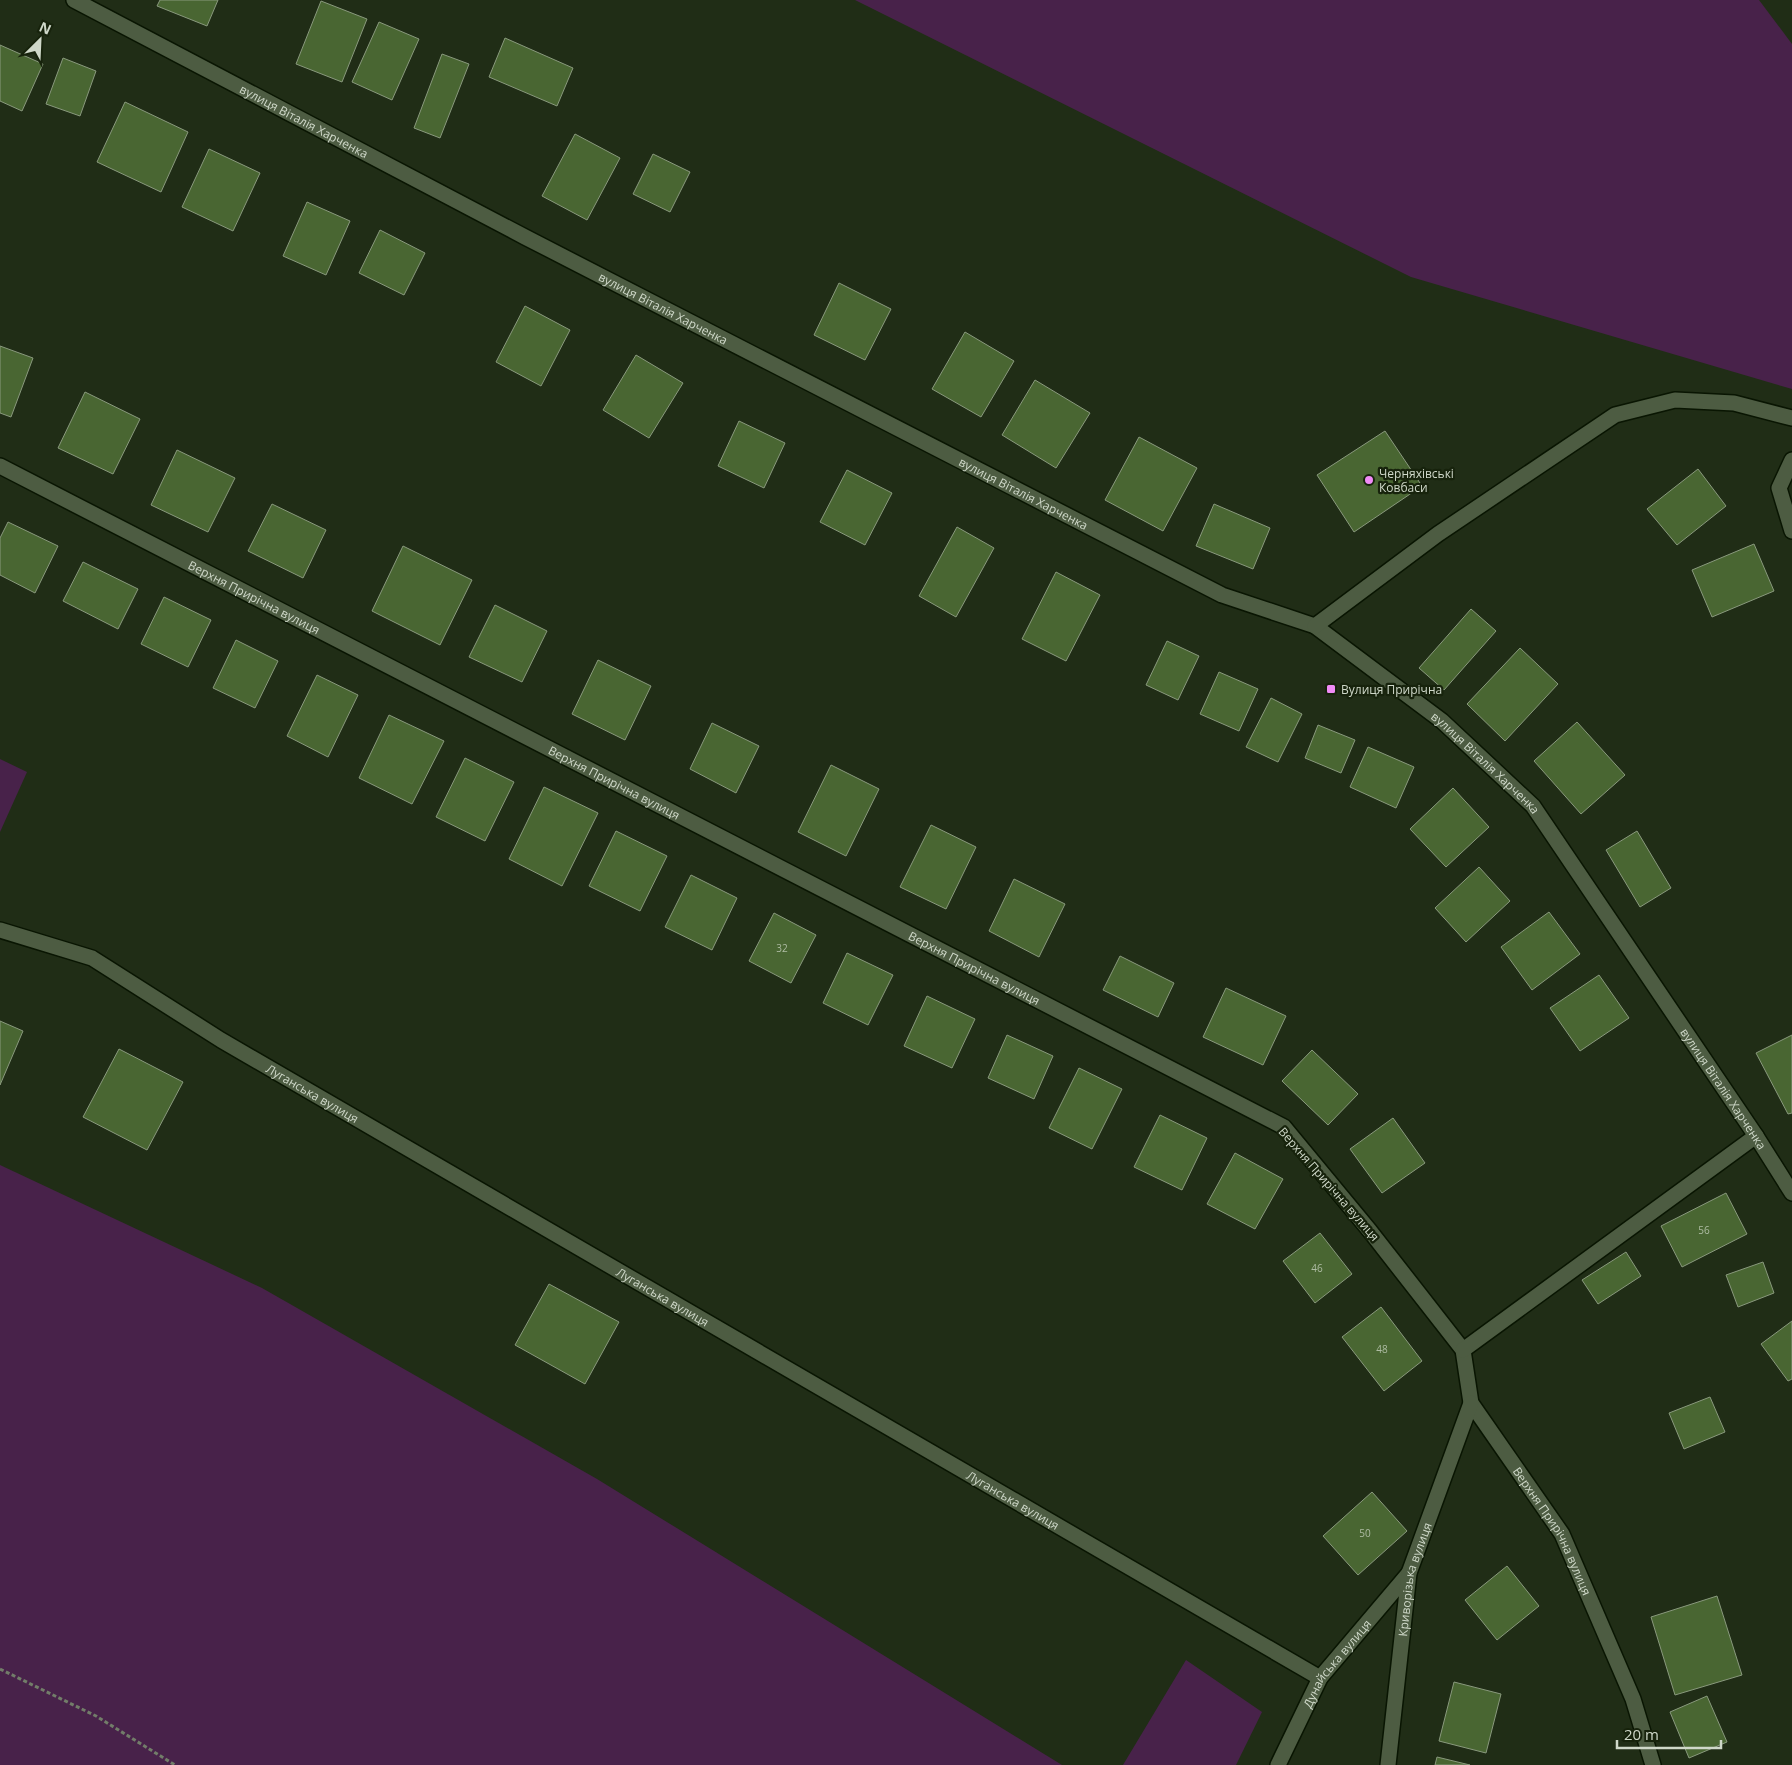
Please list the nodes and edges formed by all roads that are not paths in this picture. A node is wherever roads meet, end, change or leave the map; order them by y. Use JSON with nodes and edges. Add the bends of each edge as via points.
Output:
{"nodes":[{"id":1,"x":74,"y":0,"type":"edge"},
{"id":2,"x":1792,"y":418,"type":"edge"},
{"id":3,"x":1792,"y":460,"type":"edge"},
{"id":4,"x":0,"y":466,"type":"edge"},
{"id":5,"x":1792,"y":531,"type":"edge"},
{"id":6,"x":1315,"y":626,"type":"junction"},
{"id":7,"x":0,"y":930,"type":"edge"},
{"id":8,"x":1756,"y":1136,"type":"junction"},
{"id":9,"x":1792,"y":1193,"type":"edge"},
{"id":10,"x":1463,"y":1350,"type":"junction"},
{"id":11,"x":1471,"y":1403,"type":"junction"},
{"id":12,"x":1409,"y":1573,"type":"junction"},
{"id":13,"x":1320,"y":1678,"type":"junction"},
{"id":14,"x":1278,"y":1765,"type":"edge"},
{"id":15,"x":1388,"y":1765,"type":"edge"},
{"id":16,"x":1654,"y":1765,"type":"edge"}],
"edges":[{"from":1,"to":6,"type":"street","name":"вулиця Віталія Харченка","via":[[1222,595]]},
{"from":2,"to":6,"type":"street","via":[[1734,403],[1675,400],[1615,415],[1438,534]]},
{"from":3,"to":5,"type":"street","via":[[1779,488]]},
{"from":4,"to":10,"type":"street","name":"Верхня Прирічна вулиця","via":[[1284,1127]]},
{"from":6,"to":8,"type":"street","name":"вулиця Віталія Харченка","via":[[1442,722],[1533,806]]},
{"from":7,"to":13,"type":"street","name":"Луганська вулиця","via":[[92,958],[220,1040]]},
{"from":8,"to":9,"type":"street","name":"вулиця Віталія Харченка"},
{"from":8,"to":10,"type":"street"},
{"from":10,"to":11,"type":"street","name":"Верхня Прирічна вулиця"},
{"from":11,"to":12,"type":"street","name":"Криворізька вулиця"},
{"from":11,"to":16,"type":"street","name":"Верхня Прирічна вулиця","via":[[1562,1534],[1633,1699]]},
{"from":12,"to":13,"type":"street","name":"Дунайська вулиця"},
{"from":12,"to":15,"type":"street","name":"Криворізька вулиця"},
{"from":13,"to":14,"type":"street","name":"Дунайська вулиця"}]}
